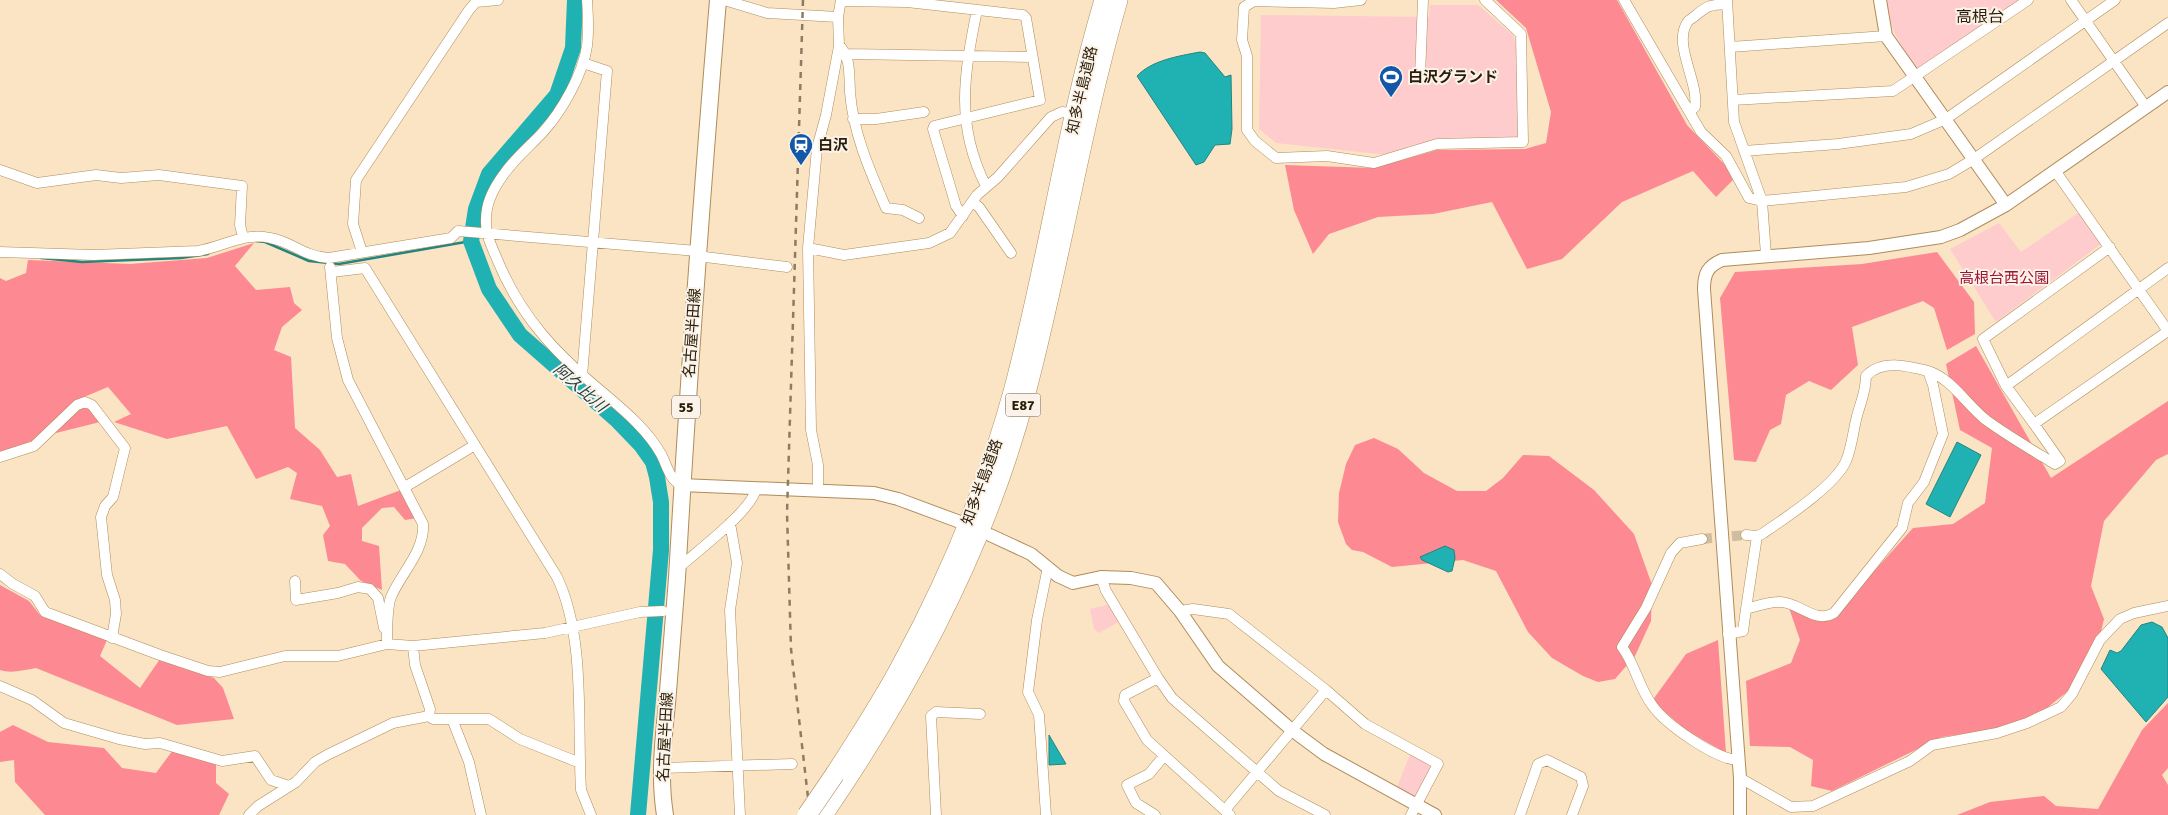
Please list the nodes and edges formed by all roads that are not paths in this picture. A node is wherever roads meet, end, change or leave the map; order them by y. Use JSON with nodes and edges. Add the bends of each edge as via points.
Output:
{"nodes":[{"id":1,"x":498,"y":0,"type":"edge"},
{"id":2,"x":587,"y":0,"type":"edge"},
{"id":3,"x":718,"y":0,"type":"edge"},
{"id":4,"x":724,"y":0,"type":"edge"},
{"id":5,"x":1104,"y":0,"type":"edge"},
{"id":6,"x":1118,"y":0,"type":"edge"},
{"id":7,"x":1361,"y":0,"type":"edge"},
{"id":8,"x":1423,"y":0,"type":"edge"},
{"id":9,"x":1485,"y":0,"type":"edge"},
{"id":10,"x":1624,"y":0,"type":"edge"},
{"id":11,"x":1880,"y":0,"type":"edge"},
{"id":12,"x":2028,"y":0,"type":"edge"},
{"id":13,"x":2071,"y":0,"type":"edge"},
{"id":14,"x":2115,"y":0,"type":"edge"},
{"id":15,"x":841,"y":1,"type":"edge"},
{"id":16,"x":1325,"y":1,"type":"edge"},
{"id":17,"x":1727,"y":2,"type":"edge"},
{"id":18,"x":977,"y":10,"type":"junction"},
{"id":19,"x":838,"y":17,"type":"junction"},
{"id":20,"x":2085,"y":21,"type":"junction"},
{"id":21,"x":2168,"y":23,"type":"edge"},
{"id":22,"x":1886,"y":36,"type":"junction"},
{"id":23,"x":839,"y":45,"type":"junction"},
{"id":24,"x":1730,"y":47,"type":"junction"},
{"id":25,"x":847,"y":54,"type":"junction"},
{"id":26,"x":968,"y":57,"type":"junction"},
{"id":27,"x":1032,"y":57,"type":"junction"},
{"id":28,"x":2114,"y":62,"type":"junction"},
{"id":29,"x":584,"y":63,"type":"junction"},
{"id":30,"x":1420,"y":76,"type":"dead end"},
{"id":31,"x":1916,"y":78,"type":"junction"},
{"id":32,"x":2168,"y":92,"type":"edge"},
{"id":33,"x":1733,"y":100,"type":"junction"},
{"id":34,"x":2146,"y":107,"type":"junction"},
{"id":35,"x":1690,"y":111,"type":"junction"},
{"id":36,"x":924,"y":112,"type":"dead end"},
{"id":37,"x":1069,"y":113,"type":"dead end"},
{"id":38,"x":853,"y":119,"type":"junction"},
{"id":39,"x":964,"y":119,"type":"junction"},
{"id":40,"x":1946,"y":119,"type":"junction"},
{"id":41,"x":1744,"y":151,"type":"junction"},
{"id":42,"x":1974,"y":159,"type":"junction"},
{"id":43,"x":0,"y":170,"type":"edge"},
{"id":44,"x":2056,"y":172,"type":"junction"},
{"id":45,"x":986,"y":186,"type":"junction"},
{"id":46,"x":1762,"y":201,"type":"junction"},
{"id":47,"x":972,"y":202,"type":"junction"},
{"id":48,"x":2006,"y":205,"type":"junction"},
{"id":49,"x":963,"y":216,"type":"junction"},
{"id":50,"x":919,"y":218,"type":"dead end"},
{"id":51,"x":486,"y":233,"type":"junction"},
{"id":52,"x":243,"y":237,"type":"junction"},
{"id":53,"x":593,"y":242,"type":"junction"},
{"id":54,"x":2110,"y":247,"type":"junction"},
{"id":55,"x":808,"y":248,"type":"junction"},
{"id":56,"x":0,"y":252,"type":"edge"},
{"id":57,"x":362,"y":252,"type":"junction"},
{"id":58,"x":1012,"y":252,"type":"dead end"},
{"id":59,"x":697,"y":253,"type":"junction"},
{"id":60,"x":1766,"y":255,"type":"junction"},
{"id":61,"x":330,"y":265,"type":"junction"},
{"id":62,"x":788,"y":267,"type":"dead end"},
{"id":63,"x":2168,"y":268,"type":"edge"},
{"id":64,"x":2139,"y":290,"type":"junction"},
{"id":65,"x":2168,"y":331,"type":"edge"},
{"id":66,"x":1928,"y":371,"type":"junction"},
{"id":67,"x":582,"y":376,"type":"junction"},
{"id":68,"x":2006,"y":386,"type":"junction"},
{"id":69,"x":2034,"y":424,"type":"junction"},
{"id":70,"x":474,"y":445,"type":"junction"},
{"id":71,"x":0,"y":457,"type":"edge"},
{"id":72,"x":681,"y":485,"type":"junction"},
{"id":73,"x":406,"y":487,"type":"junction"},
{"id":74,"x":756,"y":488,"type":"junction"},
{"id":75,"x":818,"y":490,"type":"junction"},
{"id":76,"x":960,"y":522,"type":"dead end"},
{"id":77,"x":730,"y":523,"type":"junction"},
{"id":78,"x":990,"y":534,"type":"dead end"},
{"id":79,"x":1702,"y":539,"type":"tunnel mouth"},
{"id":80,"x":1048,"y":567,"type":"junction"},
{"id":81,"x":677,"y":569,"type":"junction"},
{"id":82,"x":0,"y":574,"type":"edge"},
{"id":83,"x":1101,"y":577,"type":"junction"},
{"id":84,"x":295,"y":582,"type":"dead end"},
{"id":85,"x":2168,"y":606,"type":"edge"},
{"id":86,"x":1746,"y":609,"type":"junction"},
{"id":87,"x":663,"y":611,"type":"junction"},
{"id":88,"x":1180,"y":611,"type":"junction"},
{"id":89,"x":574,"y":627,"type":"junction"},
{"id":90,"x":1728,"y":634,"type":"junction"},
{"id":91,"x":112,"y":638,"type":"junction"},
{"id":92,"x":387,"y":638,"type":"junction"},
{"id":93,"x":412,"y":646,"type":"junction"},
{"id":94,"x":1158,"y":678,"type":"junction"},
{"id":95,"x":0,"y":686,"type":"edge"},
{"id":96,"x":1326,"y":690,"type":"junction"},
{"id":97,"x":980,"y":714,"type":"dead end"},
{"id":98,"x":429,"y":716,"type":"junction"},
{"id":99,"x":452,"y":719,"type":"junction"},
{"id":100,"x":1293,"y":731,"type":"junction"},
{"id":101,"x":1164,"y":756,"type":"junction"},
{"id":102,"x":1738,"y":760,"type":"junction"},
{"id":103,"x":580,"y":763,"type":"junction"},
{"id":104,"x":792,"y":764,"type":"dead end"},
{"id":105,"x":738,"y":766,"type":"junction"},
{"id":106,"x":662,"y":768,"type":"junction"},
{"id":107,"x":1257,"y":773,"type":"junction"},
{"id":108,"x":841,"y":777,"type":"junction"},
{"id":109,"x":1740,"y":778,"type":"junction"},
{"id":110,"x":289,"y":786,"type":"junction"},
{"id":111,"x":1413,"y":809,"type":"edge"},
{"id":112,"x":1228,"y":812,"type":"edge"},
{"id":113,"x":249,"y":815,"type":"edge"},
{"id":114,"x":482,"y":815,"type":"edge"},
{"id":115,"x":591,"y":815,"type":"edge"},
{"id":116,"x":664,"y":815,"type":"edge"},
{"id":117,"x":740,"y":815,"type":"edge"},
{"id":118,"x":806,"y":815,"type":"edge"},
{"id":119,"x":823,"y":815,"type":"edge"},
{"id":120,"x":936,"y":815,"type":"edge"},
{"id":121,"x":1046,"y":815,"type":"edge"},
{"id":122,"x":1155,"y":815,"type":"edge"},
{"id":123,"x":1325,"y":815,"type":"edge"},
{"id":124,"x":1435,"y":815,"type":"edge"},
{"id":125,"x":1520,"y":815,"type":"edge"},
{"id":126,"x":1572,"y":815,"type":"edge"},
{"id":127,"x":1740,"y":815,"type":"edge"}],
"edges":[{"from":1,"to":57,"type":"street","via":[[476,2],[469,10],[356,180],[353,224]]},
{"from":2,"to":29,"type":"street"},
{"from":3,"to":59,"type":"main road","name":"名古屋半田線","number":"55"},
{"from":4,"to":19,"type":"street","via":[[767,13]]},
{"from":5,"to":108,"type":"highway","name":"知多半島道路","number":"E87","via":[[1079,96],[1014,388],[979,495],[956,553],[902,666]]},
{"from":6,"to":108,"type":"highway","name":"知多半島道路","number":"E87","via":[[1027,391],[991,500],[968,558],[913,672]]},
{"from":7,"to":16,"type":"street"},
{"from":8,"to":30,"type":"street"},
{"from":9,"to":16,"type":"street","via":[[1521,34],[1523,142],[1437,144],[1374,163],[1328,156],[1276,158],[1254,141],[1247,130],[1247,56],[1242,40],[1242,12],[1254,1]]},
{"from":10,"to":35,"type":"street"},
{"from":11,"to":22,"type":"street"},
{"from":12,"to":31,"type":"street"},
{"from":13,"to":20,"type":"street"},
{"from":14,"to":20,"type":"street"},
{"from":15,"to":18,"type":"street","via":[[907,2]]},
{"from":15,"to":19,"type":"street"},
{"from":17,"to":24,"type":"street"},
{"from":17,"to":35,"type":"street","via":[[1705,6],[1687,22],[1683,34],[1696,103]]},
{"from":18,"to":26,"type":"street"},
{"from":18,"to":27,"type":"street","via":[[1023,15]]},
{"from":19,"to":23,"type":"street"},
{"from":20,"to":28,"type":"street"},
{"from":20,"to":40,"type":"street"},
{"from":21,"to":28,"type":"street"},
{"from":22,"to":24,"type":"street"},
{"from":22,"to":31,"type":"street"},
{"from":23,"to":25,"type":"street"},
{"from":23,"to":55,"type":"street","via":[[817,148]]},
{"from":24,"to":33,"type":"street"},
{"from":25,"to":26,"type":"street"},
{"from":25,"to":38,"type":"street"},
{"from":26,"to":27,"type":"street"},
{"from":26,"to":39,"type":"street"},
{"from":27,"to":39,"type":"street","via":[[1040,100]]},
{"from":28,"to":34,"type":"street"},
{"from":28,"to":42,"type":"street"},
{"from":29,"to":51,"type":"street","via":[[552,121],[504,173],[487,208]]},
{"from":29,"to":53,"type":"street","via":[[607,71]]},
{"from":31,"to":33,"type":"street","via":[[1893,91]]},
{"from":31,"to":40,"type":"street"},
{"from":32,"to":34,"type":"street"},
{"from":33,"to":41,"type":"street","via":[[1734,122]]},
{"from":34,"to":44,"type":"street"},
{"from":35,"to":46,"type":"street","via":[[1701,132],[1726,156],[1749,198]]},
{"from":36,"to":38,"type":"street"},
{"from":37,"to":45,"type":"street","via":[[1051,117],[998,177]]},
{"from":38,"to":50,"type":"street","via":[[866,163],[886,208],[903,210]]},
{"from":39,"to":45,"type":"street"},
{"from":39,"to":49,"type":"street","via":[[932,128],[956,206]]},
{"from":40,"to":41,"type":"street","via":[[1911,134],[1838,144]]},
{"from":40,"to":42,"type":"street"},
{"from":41,"to":46,"type":"street"},
{"from":42,"to":46,"type":"street","via":[[1949,174],[1906,187]]},
{"from":42,"to":48,"type":"street"},
{"from":43,"to":52,"type":"street","via":[[37,183],[96,175],[121,178],[159,174],[242,186],[240,225]]},
{"from":44,"to":48,"type":"street"},
{"from":44,"to":54,"type":"street"},
{"from":45,"to":47,"type":"street"},
{"from":46,"to":60,"type":"street"},
{"from":47,"to":49,"type":"street"},
{"from":47,"to":58,"type":"street"},
{"from":48,"to":60,"type":"street","via":[[1986,218],[1941,237],[1870,248]]},
{"from":49,"to":55,"type":"street","via":[[950,233],[929,243],[844,256]]},
{"from":51,"to":53,"type":"street"},
{"from":51,"to":57,"type":"street","via":[[458,231],[451,238]]},
{"from":51,"to":67,"type":"street","via":[[507,284],[528,318]]},
{"from":52,"to":56,"type":"street","via":[[198,251],[94,255]]},
{"from":52,"to":61,"type":"street","via":[[270,238]]},
{"from":53,"to":59,"type":"street"},
{"from":53,"to":67,"type":"street"},
{"from":54,"to":64,"type":"street"},
{"from":54,"to":68,"type":"street","via":[[1983,339]]},
{"from":55,"to":75,"type":"street","via":[[811,422],[818,465]]},
{"from":57,"to":61,"type":"street"},
{"from":59,"to":62,"type":"street"},
{"from":59,"to":72,"type":"main road","name":"名古屋半田線","number":"55"},
{"from":60,"to":90,"type":"street","via":[[1722,260],[1710,267],[1704,276]]},
{"from":61,"to":70,"type":"street","via":[[365,268]]},
{"from":61,"to":73,"type":"street","via":[[337,338],[348,380]]},
{"from":63,"to":64,"type":"street"},
{"from":64,"to":65,"type":"street"},
{"from":64,"to":68,"type":"street"},
{"from":65,"to":69,"type":"street"},
{"from":66,"to":69,"type":"street","via":[[1941,376],[1988,421],[2055,464],[2060,461]]},
{"from":66,"to":86,"type":"street","via":[[1901,365],[1872,369],[1866,376],[1864,397],[1841,470],[1793,512],[1752,535]]},
{"from":66,"to":86,"type":"street","via":[[1934,386],[1942,434],[1924,482],[1908,503],[1902,528],[1881,556],[1830,616],[1816,616],[1782,602]]},
{"from":67,"to":72,"type":"street","via":[[644,431],[660,453],[673,481]]},
{"from":68,"to":69,"type":"street"},
{"from":70,"to":73,"type":"street"},
{"from":70,"to":89,"type":"street","via":[[557,577],[568,600]]},
{"from":71,"to":91,"type":"street","via":[[34,446],[77,405],[85,402],[92,405],[124,448],[113,497],[105,506],[102,518],[107,575],[115,600]]},
{"from":72,"to":74,"type":"street"},
{"from":72,"to":81,"type":"main road","name":"名古屋半田線","number":"55"},
{"from":73,"to":92,"type":"street","via":[[421,518],[423,530],[416,553],[390,600]]},
{"from":74,"to":75,"type":"street"},
{"from":74,"to":77,"type":"street","via":[[755,497]]},
{"from":75,"to":76,"type":"street","via":[[888,495]]},
{"from":77,"to":81,"type":"street"},
{"from":77,"to":105,"type":"street","via":[[736,563],[730,610]]},
{"from":78,"to":80,"type":"street","via":[[1031,554]]},
{"from":79,"to":102,"type":"street","via":[[1685,541],[1675,548],[1646,608],[1622,647],[1651,704],[1662,717],[1716,754]]},
{"from":80,"to":83,"type":"street","via":[[1073,583]]},
{"from":80,"to":121,"type":"street","via":[[1028,692],[1039,715]]},
{"from":81,"to":87,"type":"main road","name":"名古屋半田線","number":"55"},
{"from":82,"to":91,"type":"street","via":[[35,596],[45,612]]},
{"from":83,"to":88,"type":"street","via":[[1131,578],[1156,584]]},
{"from":83,"to":94,"type":"street","via":[[1106,591]]},
{"from":84,"to":92,"type":"street","via":[[296,600],[358,587],[370,589],[378,598]]},
{"from":85,"to":109,"type":"street","via":[[2120,619],[2100,640],[2067,700],[2050,713],[2027,723],[1996,733],[1932,745],[1910,761],[1813,806],[1791,807]]},
{"from":86,"to":90,"type":"street","via":[[1743,631]]},
{"from":87,"to":89,"type":"street"},
{"from":87,"to":106,"type":"main road","name":"名古屋半田線","number":"55"},
{"from":88,"to":96,"type":"street","via":[[1193,609],[1229,614]]},
{"from":88,"to":100,"type":"street","via":[[1218,666]]},
{"from":89,"to":93,"type":"street","via":[[545,633]]},
{"from":89,"to":103,"type":"street"},
{"from":90,"to":102,"type":"street"},
{"from":91,"to":92,"type":"street","via":[[208,671],[220,672],[273,658],[338,656]]},
{"from":92,"to":93,"type":"street"},
{"from":93,"to":98,"type":"street","via":[[430,709]]},
{"from":94,"to":101,"type":"street","via":[[1125,695],[1124,701],[1147,740]]},
{"from":94,"to":107,"type":"street","via":[[1172,698]]},
{"from":95,"to":110,"type":"street","via":[[32,700],[64,723],[119,739],[160,743],[222,761],[255,756],[271,780]]},
{"from":96,"to":100,"type":"street"},
{"from":96,"to":111,"type":"street","via":[[1365,724],[1438,764]]},
{"from":97,"to":120,"type":"street","via":[[936,712],[931,716]]},
{"from":98,"to":99,"type":"street"},
{"from":98,"to":110,"type":"street","via":[[393,723],[365,735],[315,762]]},
{"from":99,"to":103,"type":"street","via":[[489,719],[520,739]]},
{"from":99,"to":114,"type":"street","via":[[469,762]]},
{"from":100,"to":107,"type":"street"},
{"from":100,"to":111,"type":"street"},
{"from":101,"to":112,"type":"street"},
{"from":101,"to":122,"type":"street","via":[[1149,774],[1127,785],[1136,803]]},
{"from":102,"to":109,"type":"street"},
{"from":103,"to":115,"type":"street","via":[[581,790]]},
{"from":104,"to":105,"type":"street"},
{"from":105,"to":106,"type":"street"},
{"from":105,"to":117,"type":"street"},
{"from":106,"to":116,"type":"main road","name":"名古屋半田線","number":"55"},
{"from":107,"to":112,"type":"street"},
{"from":107,"to":123,"type":"street","via":[[1279,790]]},
{"from":108,"to":118,"type":"highway","name":"知多半島道路","number":"E87","bridge":true},
{"from":108,"to":119,"type":"highway","name":"知多半島道路","number":"E87"},
{"from":109,"to":127,"type":"street"},
{"from":110,"to":113,"type":"street"},
{"from":111,"to":124,"type":"street"},
{"from":125,"to":126,"type":"street","via":[[1538,764],[1547,760],[1581,777],[1583,786]]}]}
